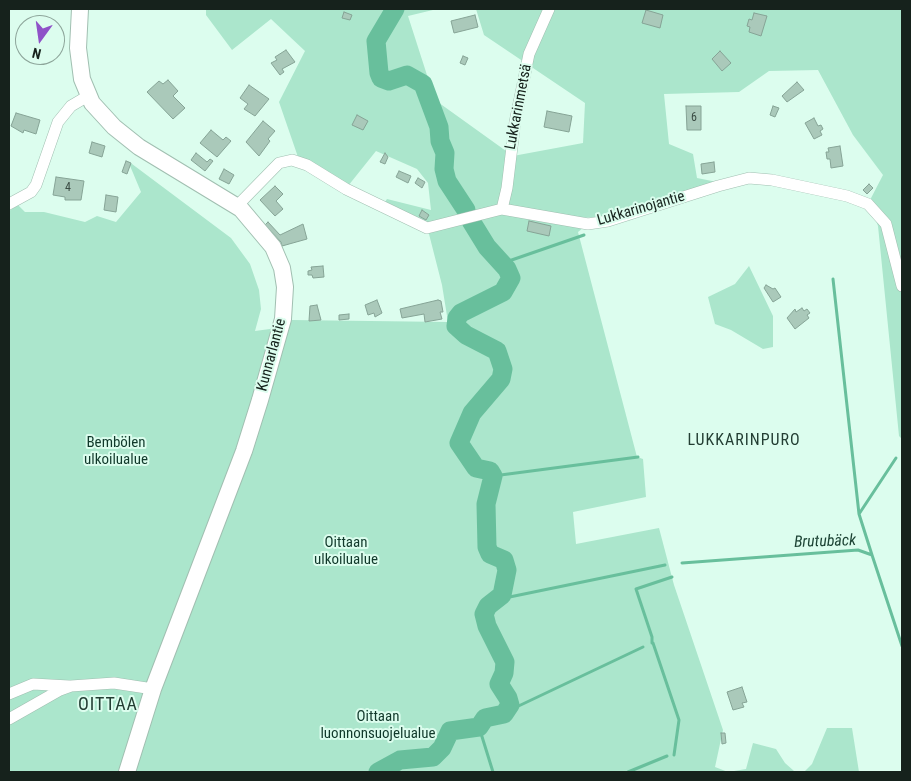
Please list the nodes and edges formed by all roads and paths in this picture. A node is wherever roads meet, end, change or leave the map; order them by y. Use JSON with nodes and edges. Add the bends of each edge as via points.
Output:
{"nodes":[{"id":1,"x":80,"y":9,"type":"edge"},
{"id":2,"x":549,"y":9,"type":"edge"},
{"id":3,"x":88,"y":96,"type":"junction"},
{"id":4,"x":9,"y":204,"type":"edge"},
{"id":5,"x":237,"y":206,"type":"junction"},
{"id":6,"x":502,"y":209,"type":"junction"},
{"id":7,"x":902,"y":286,"type":"edge"},
{"id":8,"x":71,"y":686,"type":"junction"},
{"id":9,"x":152,"y":689,"type":"junction"},
{"id":10,"x":9,"y":694,"type":"edge"},
{"id":11,"x":9,"y":719,"type":"edge"},
{"id":12,"x":127,"y":772,"type":"edge"}],
"edges":[{"from":1,"to":3,"type":"main road","name":"Kunnarlantie","via":[[78,48]]},
{"from":2,"to":6,"type":"street","name":"Lukkarinmetsä","via":[[529,54],[514,122]]},
{"from":3,"to":4,"type":"street","via":[[71,106],[58,122],[31,192]]},
{"from":3,"to":5,"type":"main road","name":"Kunnarlantie","via":[[114,127],[139,147]]},
{"from":5,"to":6,"type":"street","name":"Lukkarinojantie","via":[[279,163],[292,160],[427,228]]},
{"from":5,"to":9,"type":"main road","name":"Kunnarlantie","via":[[263,233],[282,268],[285,287],[283,319],[244,451]]},
{"from":6,"to":7,"type":"street","name":"Lukkarinojantie","via":[[588,224],[608,221],[749,178],[772,180],[847,196],[868,204],[886,224]]},
{"from":8,"to":9,"type":"street","via":[[114,683]]},
{"from":8,"to":10,"type":"street","via":[[32,684]]},
{"from":8,"to":11,"type":"street"},
{"from":9,"to":12,"type":"main road","name":"Kunnarlantie"}]}
